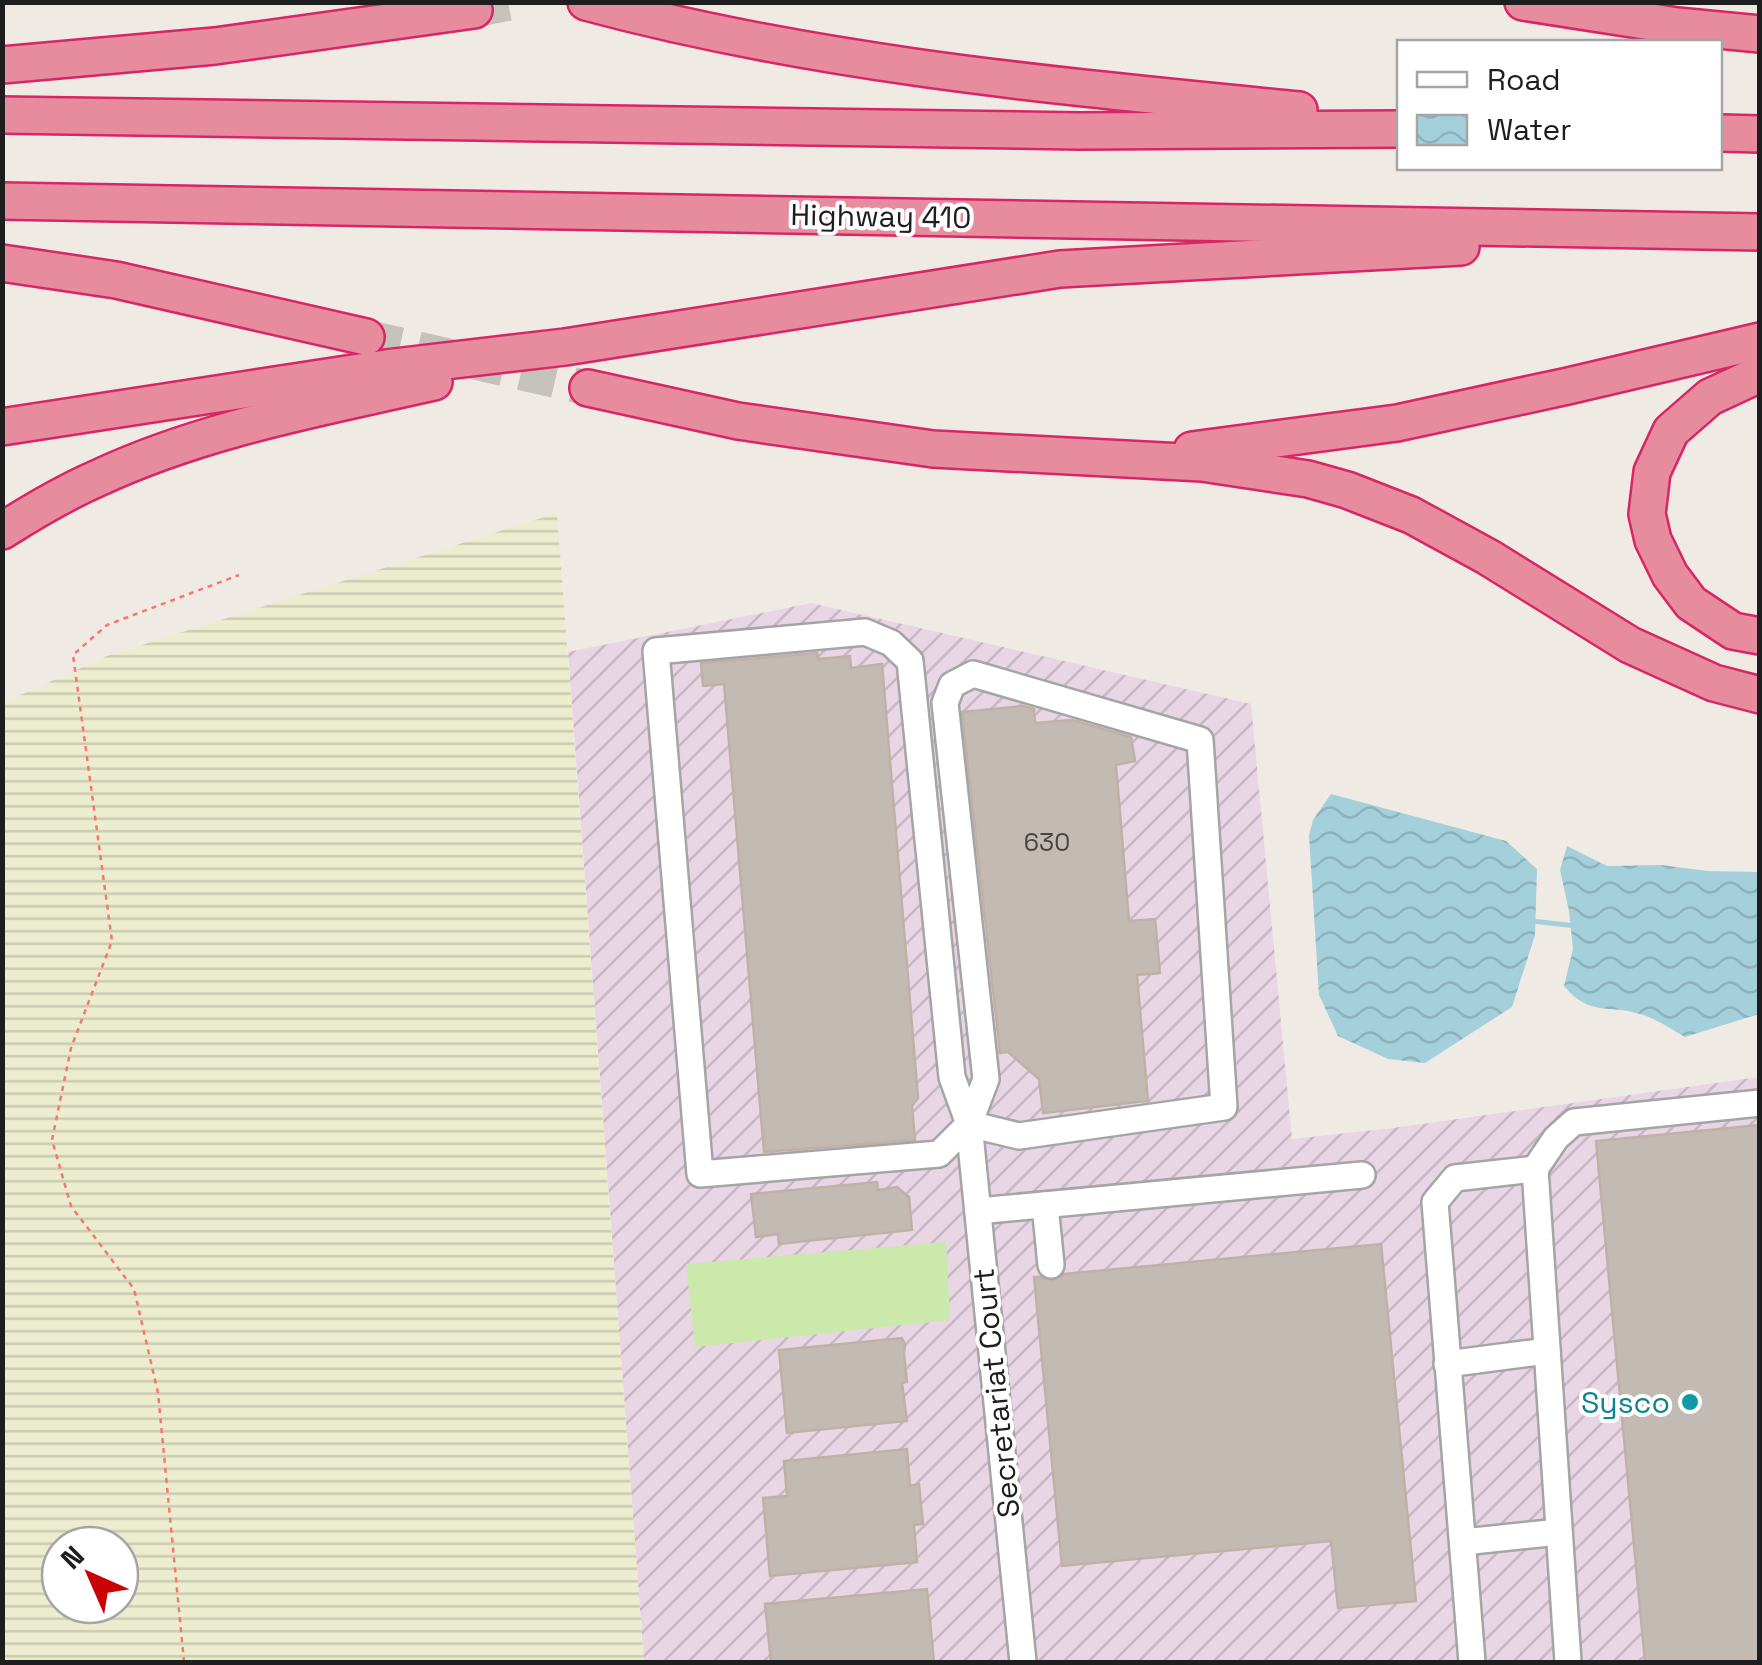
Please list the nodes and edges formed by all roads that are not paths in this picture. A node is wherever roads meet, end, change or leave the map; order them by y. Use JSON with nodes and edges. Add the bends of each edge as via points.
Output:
{"nodes":[{"id":1,"x":586,"y":2,"type":"edge"},
{"id":2,"x":1523,"y":2,"type":"edge"},
{"id":3,"x":474,"y":10,"type":"dead end"},
{"id":4,"x":1760,"y":34,"type":"edge"},
{"id":5,"x":2,"y":65,"type":"edge"},
{"id":6,"x":2,"y":114,"type":"edge"},
{"id":7,"x":1397,"y":119,"type":"edge"},
{"id":8,"x":1397,"y":129,"type":"edge"},
{"id":9,"x":1722,"y":133,"type":"edge"},
{"id":10,"x":1760,"y":134,"type":"edge"},
{"id":11,"x":2,"y":201,"type":"edge"},
{"id":12,"x":1753,"y":232,"type":"edge"},
{"id":13,"x":2,"y":263,"type":"edge"},
{"id":14,"x":366,"y":337,"type":"tunnel mouth"},
{"id":15,"x":1760,"y":340,"type":"edge"},
{"id":16,"x":565,"y":347,"type":"junction"},
{"id":17,"x":1760,"y":374,"type":"edge"},
{"id":18,"x":588,"y":388,"type":"tunnel mouth"},
{"id":19,"x":2,"y":426,"type":"edge"},
{"id":20,"x":1132,"y":458,"type":"junction"},
{"id":21,"x":2,"y":531,"type":"edge"},
{"id":22,"x":1760,"y":636,"type":"edge"},
{"id":23,"x":1760,"y":695,"type":"edge"},
{"id":24,"x":1760,"y":1104,"type":"edge"},
{"id":25,"x":969,"y":1124,"type":"junction"},
{"id":26,"x":1535,"y":1169,"type":"junction"},
{"id":27,"x":1362,"y":1176,"type":"dead end"},
{"id":28,"x":1045,"y":1205,"type":"junction"},
{"id":29,"x":978,"y":1211,"type":"junction"},
{"id":30,"x":1052,"y":1265,"type":"dead end"},
{"id":31,"x":1547,"y":1351,"type":"junction"},
{"id":32,"x":1447,"y":1364,"type":"junction"},
{"id":33,"x":1559,"y":1532,"type":"junction"},
{"id":34,"x":1463,"y":1542,"type":"junction"},
{"id":35,"x":1023,"y":1662,"type":"edge"},
{"id":36,"x":1472,"y":1662,"type":"edge"},
{"id":37,"x":1568,"y":1662,"type":"edge"}],
"edges":[{"from":1,"to":7,"type":"highway","via":[[790,49],[943,72]]},
{"from":2,"to":4,"type":"highway"},
{"from":3,"to":5,"type":"highway","via":[[215,46]]},
{"from":6,"to":8,"type":"highway","via":[[1080,131]]},
{"from":9,"to":10,"type":"highway"},
{"from":11,"to":12,"type":"highway","name":"Highway 410"},
{"from":12,"to":16,"type":"highway","via":[[1060,269]]},
{"from":13,"to":14,"type":"highway","via":[[116,280]]},
{"from":15,"to":20,"type":"highway","via":[[1397,422]]},
{"from":16,"to":19,"type":"highway"},
{"from":16,"to":21,"type":"highway","via":[[185,444],[95,479]]},
{"from":17,"to":22,"type":"highway","via":[[1710,397],[1672,431],[1652,472],[1648,514],[1653,540],[1691,603],[1734,630]]},
{"from":18,"to":20,"type":"highway","via":[[738,421],[933,448]]},
{"from":20,"to":23,"type":"highway","via":[[1308,479],[1348,490],[1488,557],[1630,646]]},
{"from":24,"to":26,"type":"street","via":[[1574,1122]]},
{"from":25,"to":25,"type":"street","via":[[986,1079],[945,702],[952,685],[973,674],[1200,740],[1224,1107],[1019,1136]]},
{"from":25,"to":25,"type":"street","via":[[939,1154],[700,1174],[656,651],[866,632],[910,660],[952,1077]]},
{"from":25,"to":29,"type":"street","name":"Secretariat Court"},
{"from":26,"to":31,"type":"street"},
{"from":26,"to":32,"type":"street","via":[[1455,1178],[1434,1202]]},
{"from":27,"to":28,"type":"street"},
{"from":28,"to":29,"type":"street"},
{"from":28,"to":30,"type":"street"},
{"from":29,"to":35,"type":"street","name":"Secretariat Court"},
{"from":31,"to":32,"type":"street"},
{"from":31,"to":33,"type":"street"},
{"from":32,"to":34,"type":"street"},
{"from":33,"to":34,"type":"street"},
{"from":33,"to":37,"type":"street"},
{"from":34,"to":36,"type":"street"}]}
